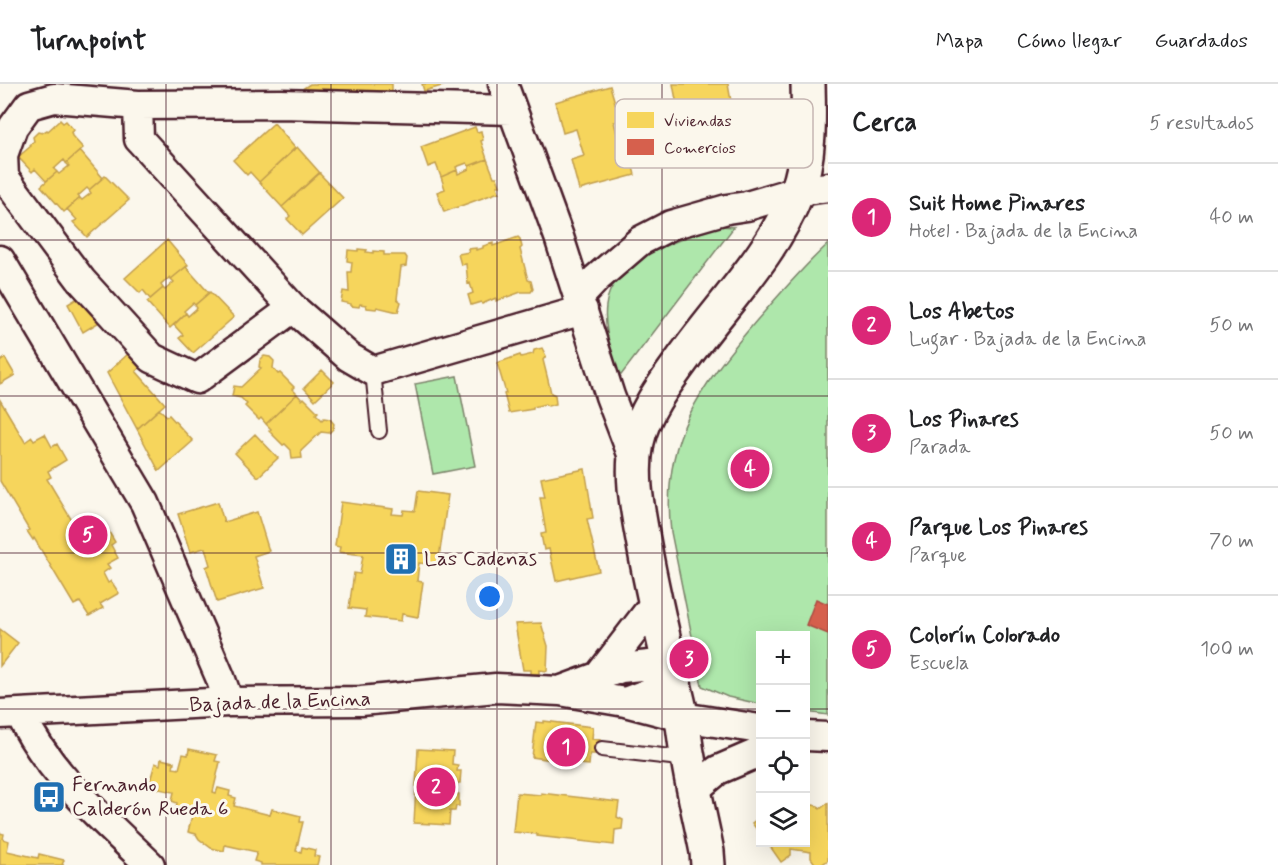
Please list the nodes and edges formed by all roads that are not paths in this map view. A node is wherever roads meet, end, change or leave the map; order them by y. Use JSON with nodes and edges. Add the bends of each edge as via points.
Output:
{"nodes":[{"id":1,"x":808,"y":84,"type":"edge"},
{"id":2,"x":507,"y":97,"type":"edge"},
{"id":3,"x":808,"y":99,"type":"edge"},
{"id":4,"x":138,"y":105,"type":"junction"},
{"id":5,"x":807,"y":168,"type":"edge"},
{"id":6,"x":813,"y":189,"type":"edge"},
{"id":7,"x":0,"y":260,"type":"edge"},
{"id":8,"x":581,"y":304,"type":"junction"},
{"id":9,"x":293,"y":308,"type":"junction"},
{"id":10,"x":373,"y":371,"type":"junction"},
{"id":11,"x":379,"y":431,"type":"dead end"},
{"id":12,"x":635,"y":462,"type":"junction"},
{"id":13,"x":654,"y":603,"type":"junction"},
{"id":14,"x":671,"y":673,"type":"junction"},
{"id":15,"x":598,"y":676,"type":"junction"},
{"id":16,"x":560,"y":691,"type":"junction"},
{"id":17,"x":229,"y":702,"type":"junction"},
{"id":18,"x":625,"y":702,"type":"junction"},
{"id":19,"x":10,"y":713,"type":"edge"},
{"id":20,"x":682,"y":717,"type":"junction"},
{"id":21,"x":756,"y":728,"type":"edge"},
{"id":22,"x":810,"y":736,"type":"edge"},
{"id":23,"x":828,"y":736,"type":"edge"},
{"id":24,"x":602,"y":749,"type":"dead end"},
{"id":25,"x":756,"y":754,"type":"edge"},
{"id":26,"x":691,"y":774,"type":"junction"},
{"id":27,"x":150,"y":865,"type":"edge"},
{"id":28,"x":708,"y":865,"type":"edge"}],
"edges":[{"from":1,"to":3,"type":"main road"},
{"from":2,"to":4,"type":"street"},
{"from":2,"to":8,"type":"street"},
{"from":4,"to":9,"type":"street","via":[[139,139]]},
{"from":4,"to":9,"type":"street","via":[[54,98],[29,105],[13,127],[3,155],[3,177],[81,280],[152,358],[196,379]]},
{"from":5,"to":6,"type":"main road"},
{"from":6,"to":8,"type":"street","via":[[671,225],[640,241],[597,278]]},
{"from":6,"to":12,"type":"main road","via":[[778,229],[754,269],[661,388],[637,441]]},
{"from":7,"to":17,"type":"street","via":[[145,503]]},
{"from":8,"to":10,"type":"street"},
{"from":8,"to":12,"type":"street"},
{"from":9,"to":10,"type":"street","via":[[350,357]]},
{"from":10,"to":11,"type":"lane"},
{"from":12,"to":13,"type":"main road","via":[[635,493]]},
{"from":13,"to":14,"type":"main road"},
{"from":13,"to":15,"type":"street"},
{"from":14,"to":15,"type":"street","name":"Bajada de la Encina","via":[[621,668]]},
{"from":14,"to":18,"type":"street"},
{"from":14,"to":20,"type":"main road"},
{"from":15,"to":16,"type":"street","name":"Bajada de la Encina"},
{"from":16,"to":17,"type":"street","name":"Bajada de la Encina","via":[[496,688],[361,701]]},
{"from":16,"to":18,"type":"street","name":"Bajada de la Encina"},
{"from":17,"to":19,"type":"street","name":"Bajada de la Encina"},
{"from":18,"to":20,"type":"street","name":"Bajada de la Encina"},
{"from":19,"to":27,"type":"street","via":[[59,774]]},
{"from":20,"to":21,"type":"street","name":"Bajada de la Encina"},
{"from":20,"to":26,"type":"main road"},
{"from":22,"to":23,"type":"street"},
{"from":24,"to":26,"type":"lane"},
{"from":25,"to":26,"type":"street","via":[[718,770]]},
{"from":26,"to":28,"type":"main road"}]}
